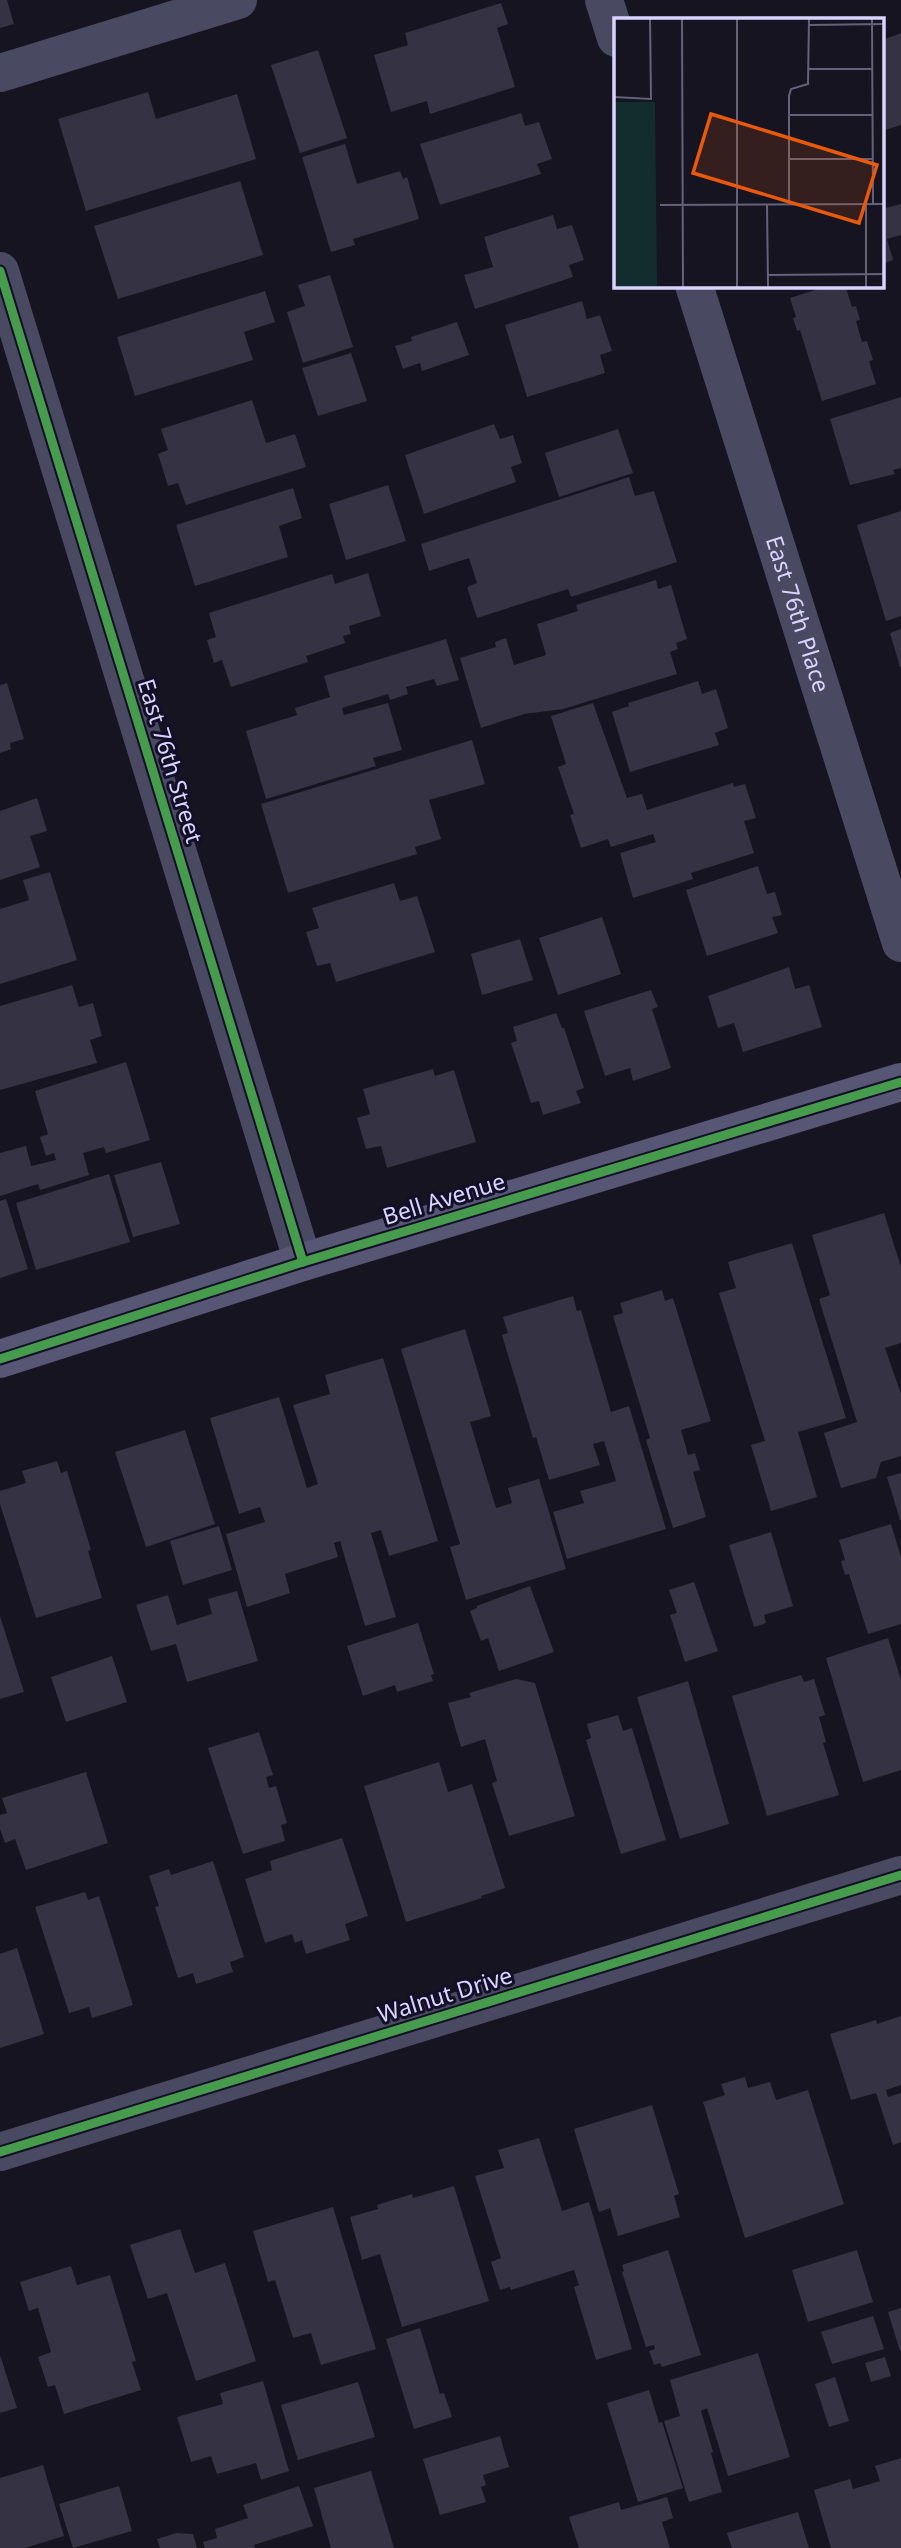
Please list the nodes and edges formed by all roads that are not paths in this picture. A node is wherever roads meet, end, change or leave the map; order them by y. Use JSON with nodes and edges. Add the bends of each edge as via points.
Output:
{"nodes":[{"id":1,"x":238,"y":0,"type":"edge"},
{"id":2,"x":604,"y":0,"type":"edge"},
{"id":3,"x":614,"y":32,"type":"edge"},
{"id":4,"x":0,"y":73,"type":"edge"},
{"id":5,"x":0,"y":271,"type":"edge"},
{"id":6,"x":695,"y":287,"type":"edge"},
{"id":7,"x":901,"y":943,"type":"edge"},
{"id":8,"x":901,"y":1082,"type":"edge"},
{"id":9,"x":303,"y":1262,"type":"junction"},
{"id":10,"x":0,"y":1359,"type":"edge"},
{"id":11,"x":901,"y":1875,"type":"edge"},
{"id":12,"x":0,"y":2152,"type":"edge"}],
"edges":[{"from":1,"to":4,"type":"street"},
{"from":2,"to":3,"type":"street"},
{"from":5,"to":9,"type":"street","name":"East 76th Street"},
{"from":6,"to":7,"type":"street","name":"East 76th Place"},
{"from":8,"to":9,"type":"street","name":"Bell Avenue"},
{"from":9,"to":10,"type":"street","name":"Bell Avenue"},
{"from":11,"to":12,"type":"street","name":"Walnut Drive"}]}
